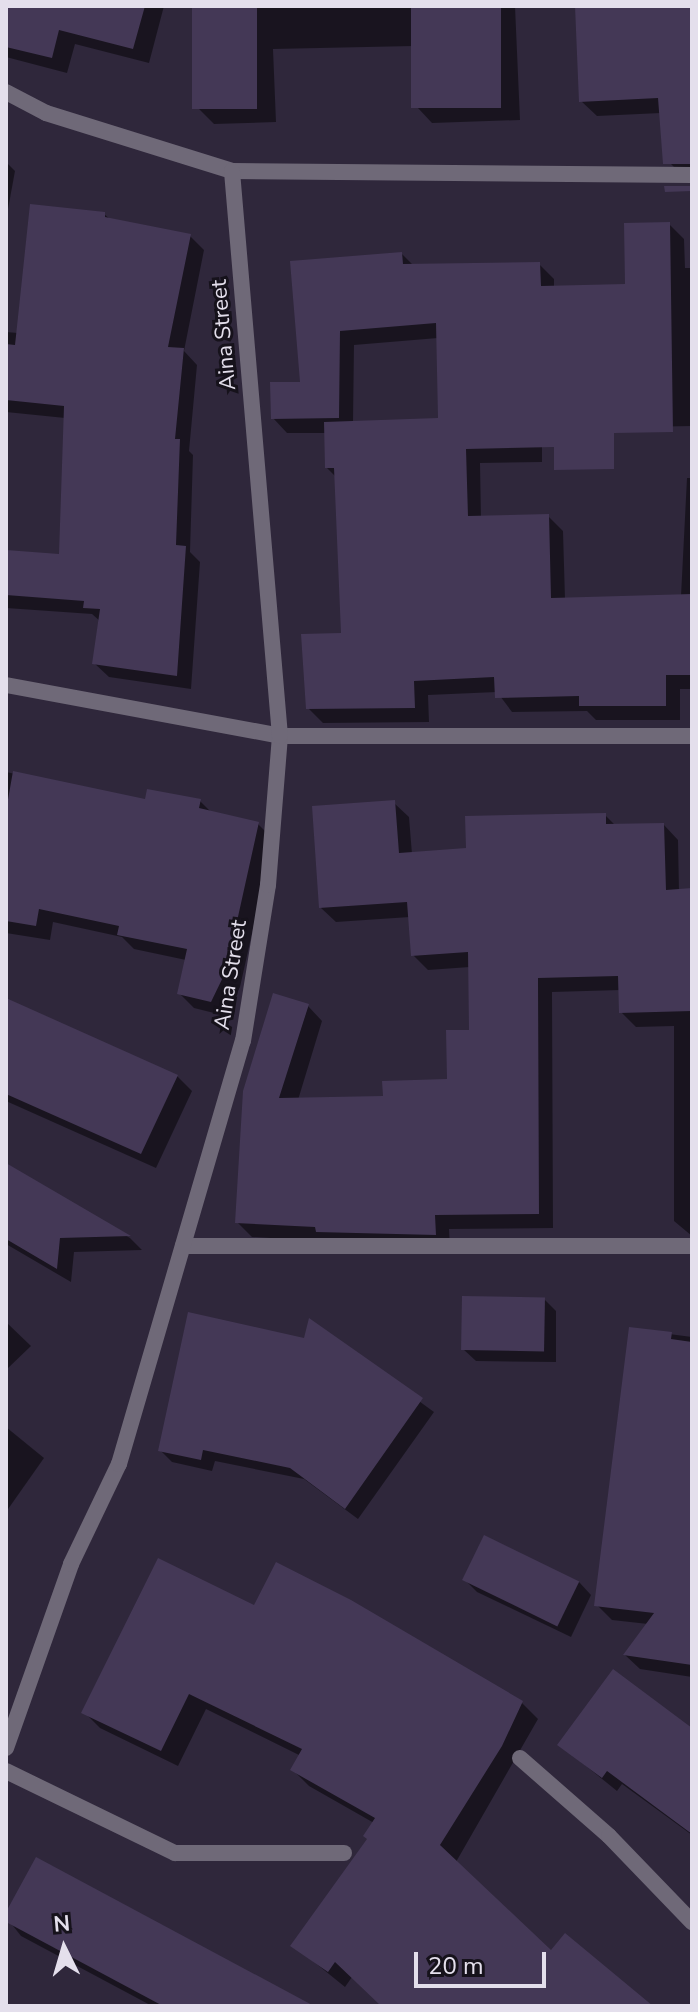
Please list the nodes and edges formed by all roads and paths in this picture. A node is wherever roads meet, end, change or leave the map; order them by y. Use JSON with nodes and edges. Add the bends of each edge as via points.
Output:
{"nodes":[{"id":1,"x":6,"y":92,"type":"edge"},
{"id":2,"x":232,"y":171,"type":"junction"},
{"id":3,"x":692,"y":175,"type":"edge"},
{"id":4,"x":6,"y":685,"type":"edge"},
{"id":5,"x":280,"y":736,"type":"junction"},
{"id":6,"x":692,"y":736,"type":"edge"},
{"id":7,"x":183,"y":1246,"type":"junction"},
{"id":8,"x":692,"y":1246,"type":"edge"},
{"id":9,"x":6,"y":1748,"type":"edge"},
{"id":10,"x":520,"y":1758,"type":"dead end"},
{"id":11,"x":6,"y":1771,"type":"edge"},
{"id":12,"x":344,"y":1853,"type":"dead end"},
{"id":13,"x":692,"y":1922,"type":"edge"}],
"edges":[{"from":1,"to":2,"type":"street","via":[[46,113]]},
{"from":2,"to":3,"type":"street"},
{"from":2,"to":5,"type":"street","name":"Aina Street"},
{"from":4,"to":5,"type":"street"},
{"from":5,"to":6,"type":"street"},
{"from":5,"to":7,"type":"street","name":"Aina Street","via":[[268,885],[243,1041]]},
{"from":7,"to":8,"type":"street"},
{"from":7,"to":9,"type":"street","name":"Aina Street","via":[[119,1464],[71,1564]]},
{"from":10,"to":13,"type":"street","via":[[609,1836]]},
{"from":11,"to":12,"type":"street","via":[[175,1853]]}]}
